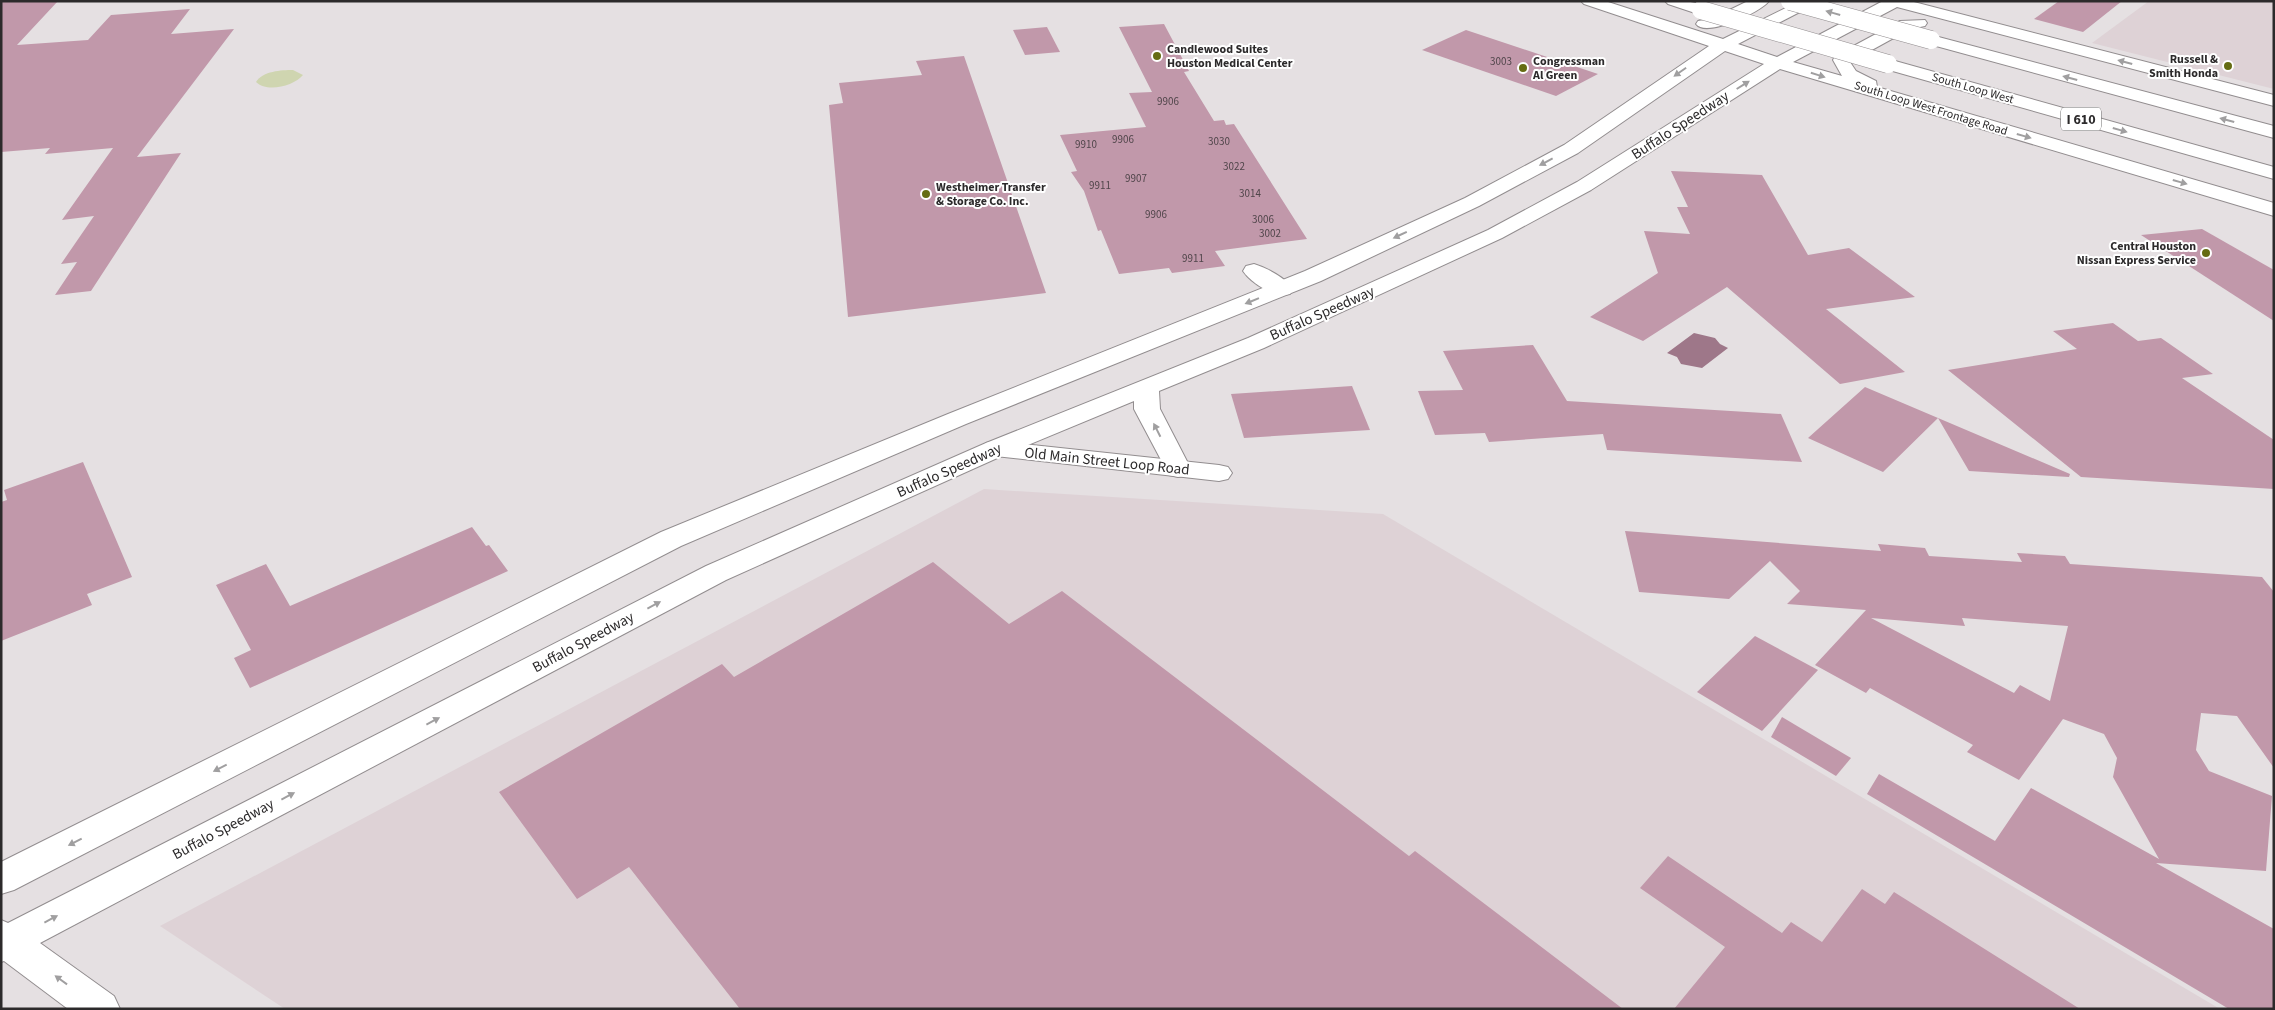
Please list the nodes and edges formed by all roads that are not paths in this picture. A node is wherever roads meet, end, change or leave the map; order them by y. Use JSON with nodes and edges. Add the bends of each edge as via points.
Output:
{"nodes":[{"id":1,"x":1589,"y":1,"type":"edge"},
{"id":2,"x":1673,"y":1,"type":"edge"},
{"id":3,"x":1761,"y":1,"type":"edge"},
{"id":4,"x":1790,"y":1,"type":"edge"},
{"id":5,"x":1813,"y":1,"type":"edge"},
{"id":6,"x":1894,"y":2,"type":"edge"},
{"id":7,"x":1638,"y":16,"type":"junction"},
{"id":8,"x":1990,"y":27,"type":"junction"},
{"id":9,"x":1721,"y":46,"type":"junction"},
{"id":10,"x":1778,"y":63,"type":"junction"},
{"id":11,"x":1893,"y":97,"type":"junction"},
{"id":12,"x":2274,"y":101,"type":"edge"},
{"id":13,"x":2274,"y":132,"type":"edge"},
{"id":14,"x":1594,"y":157,"type":"junction"},
{"id":15,"x":2274,"y":173,"type":"edge"},
{"id":16,"x":2274,"y":210,"type":"edge"},
{"id":17,"x":1254,"y":272,"type":"dead end"},
{"id":18,"x":1313,"y":276,"type":"junction"},
{"id":19,"x":1282,"y":289,"type":"junction"},
{"id":20,"x":1353,"y":300,"type":"junction"},
{"id":21,"x":1146,"y":388,"type":"junction"},
{"id":22,"x":957,"y":419,"type":"junction"},
{"id":23,"x":995,"y":449,"type":"junction"},
{"id":24,"x":1178,"y":469,"type":"junction"},
{"id":25,"x":1219,"y":473,"type":"dead end"},
{"id":26,"x":1,"y":879,"type":"edge"},
{"id":27,"x":3,"y":941,"type":"edge"},
{"id":28,"x":100,"y":1009,"type":"edge"}],
"edges":[{"from":1,"to":7,"type":"main road","name":"South Loop West Frontage Road"},
{"from":2,"to":15,"type":"main road","name":"South Loop West","number":"I 610","one_way":true,"bridge":true},
{"from":3,"to":7,"type":"main road","via":[[1714,24]]},
{"from":13,"to":4,"type":"main road","number":"I 610","one_way":true,"bridge":true},
{"from":5,"to":9,"type":"main road","name":"Buffalo Speedway"},
{"from":6,"to":8,"type":"main road"},
{"from":6,"to":10,"type":"main road","name":"Buffalo Speedway"},
{"from":7,"to":9,"type":"main road","name":"South Loop West Frontage Road"},
{"from":8,"to":11,"type":"main road","via":[[1931,22],[1906,24],[1841,60],[1849,74]]},
{"from":12,"to":8,"type":"main road","one_way":true},
{"from":9,"to":10,"type":"main road","name":"South Loop West Frontage Road"},
{"from":9,"to":14,"type":"main road","name":"Buffalo Speedway","one_way":true},
{"from":10,"to":11,"type":"main road","name":"South Loop West Frontage Road","one_way":true},
{"from":14,"to":10,"type":"main road","name":"Buffalo Speedway","one_way":true},
{"from":11,"to":16,"type":"main road","name":"South Loop West Frontage Road","one_way":true},
{"from":14,"to":18,"type":"main road","name":"Buffalo Speedway","one_way":true,"via":[[1472,202]]},
{"from":14,"to":20,"type":"main road","name":"Buffalo Speedway","via":[[1495,234]]},
{"from":17,"to":19,"type":"main road"},
{"from":18,"to":19,"type":"main road","name":"Buffalo Speedway"},
{"from":18,"to":20,"type":"main road"},
{"from":19,"to":22,"type":"main road","name":"Buffalo Speedway","one_way":true},
{"from":20,"to":21,"type":"main road","name":"Buffalo Speedway"},
{"from":21,"to":23,"type":"main road","name":"Buffalo Speedway"},
{"from":24,"to":21,"type":"main road","one_way":true,"via":[[1147,409]]},
{"from":22,"to":23,"type":"main road"},
{"from":22,"to":26,"type":"main road","name":"Buffalo Speedway","one_way":true,"via":[[671,539]]},
{"from":23,"to":24,"type":"main road","name":"Old Main Street Loop Road"},
{"from":27,"to":23,"type":"main road","name":"Buffalo Speedway","one_way":true,"via":[[716,573]]},
{"from":24,"to":25,"type":"main road","name":"Old Main Street Loop Road"},
{"from":28,"to":27,"type":"main road","one_way":true}]}
